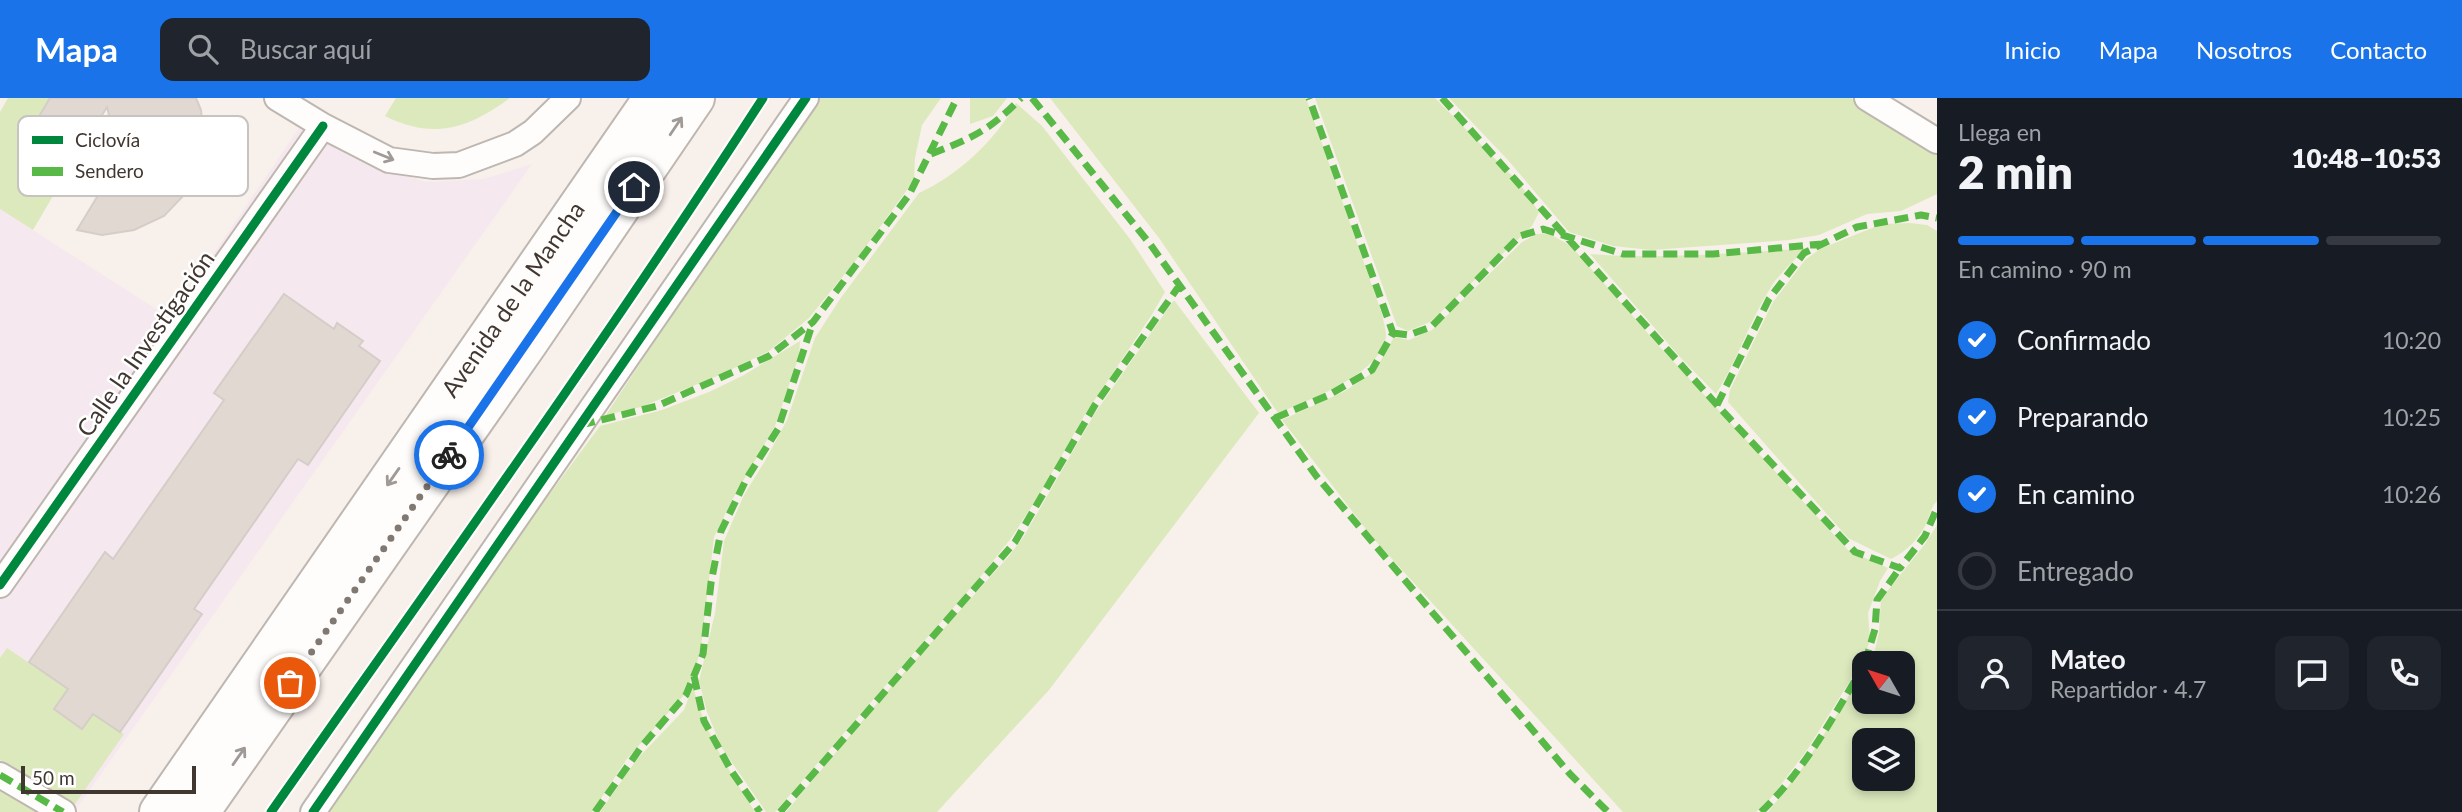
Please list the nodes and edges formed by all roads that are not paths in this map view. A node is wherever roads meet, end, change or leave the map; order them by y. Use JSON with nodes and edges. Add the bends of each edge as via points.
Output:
{"nodes":[{"id":1,"x":277,"y":98,"type":"edge"},
{"id":2,"x":568,"y":98,"type":"edge"},
{"id":3,"x":653,"y":98,"type":"edge"},
{"id":4,"x":695,"y":98,"type":"edge"},
{"id":5,"x":806,"y":98,"type":"edge"},
{"id":6,"x":1867,"y":98,"type":"edge"},
{"id":7,"x":323,"y":126,"type":"junction"},
{"id":8,"x":1937,"y":141,"type":"edge"},
{"id":9,"x":0,"y":585,"type":"edge"},
{"id":10,"x":0,"y":775,"type":"edge"},
{"id":11,"x":63,"y":812,"type":"edge"},
{"id":12,"x":159,"y":812,"type":"edge"},
{"id":13,"x":200,"y":812,"type":"edge"},
{"id":14,"x":313,"y":812,"type":"edge"}],
"edges":[{"from":1,"to":7,"type":"street"},
{"from":7,"to":2,"type":"street","one_way":true,"via":[[389,160],[459,165],[515,144]]},
{"from":3,"to":12,"type":"main road","name":"Avenida de la Mancha","one_way":true},
{"from":13,"to":4,"type":"main road","name":"Avenida de la Mancha","one_way":true},
{"from":5,"to":14,"type":"street"},
{"from":6,"to":8,"type":"street"},
{"from":7,"to":9,"type":"street","name":"Calle la Investigación"},
{"from":10,"to":11,"type":"street"}]}
